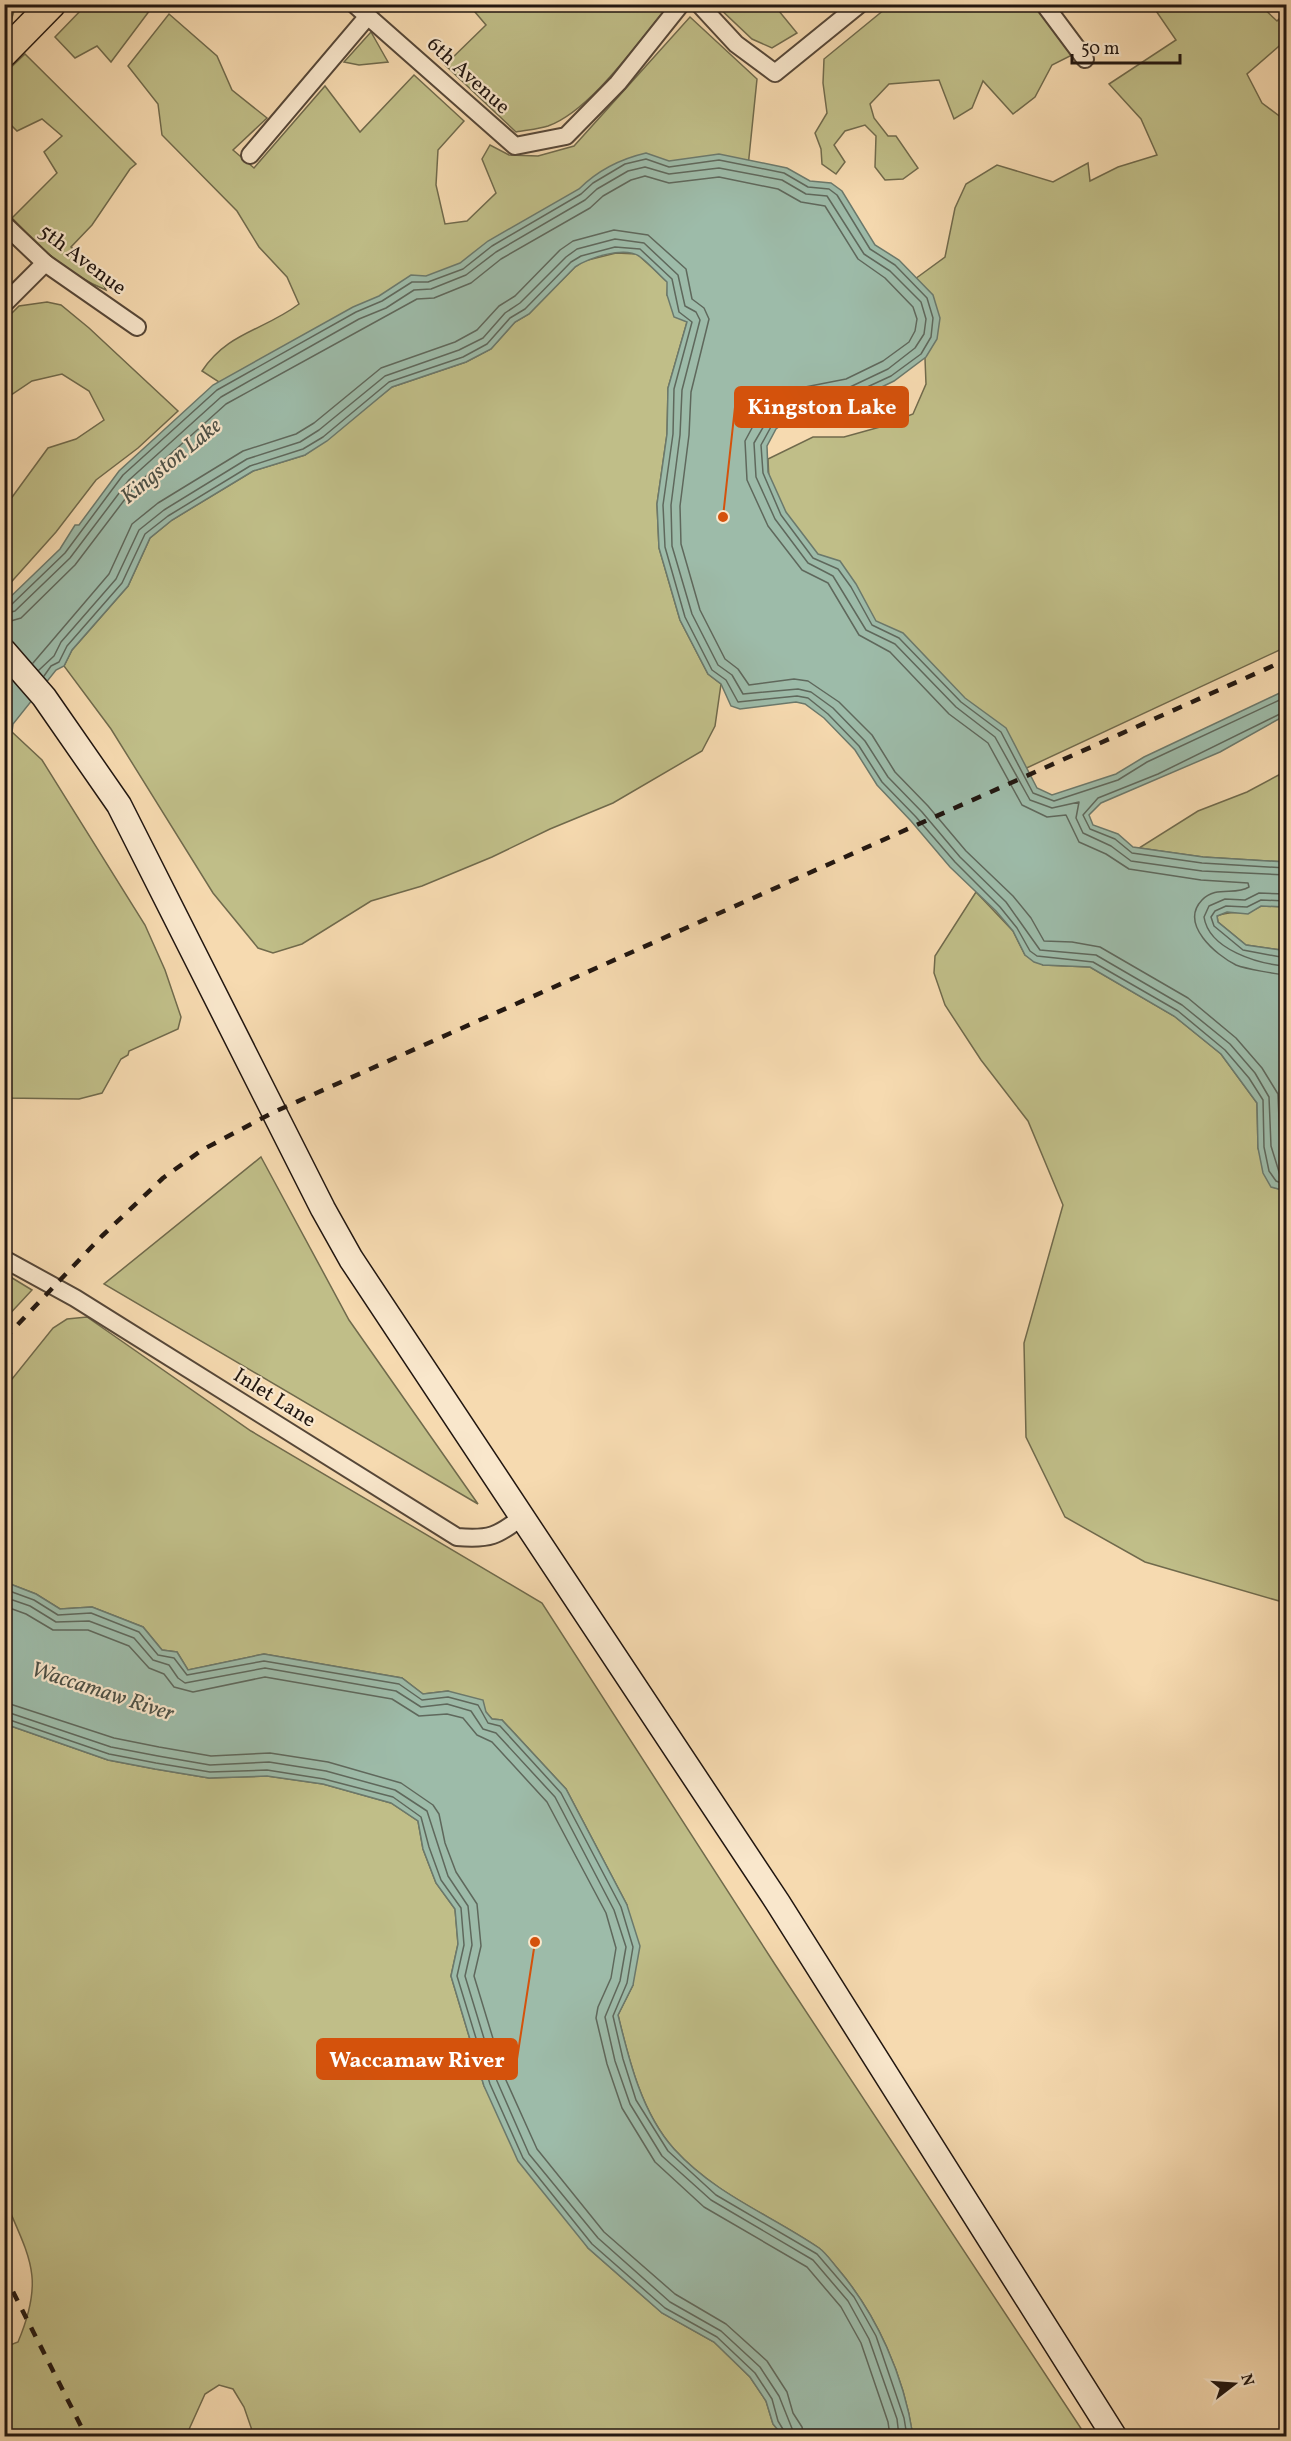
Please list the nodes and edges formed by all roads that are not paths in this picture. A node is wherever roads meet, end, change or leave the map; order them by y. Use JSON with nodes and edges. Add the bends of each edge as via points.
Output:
{"nodes":[{"id":1,"x":52,"y":4,"type":"edge"},
{"id":2,"x":354,"y":4,"type":"edge"},
{"id":3,"x":681,"y":4,"type":"edge"},
{"id":4,"x":699,"y":4,"type":"edge"},
{"id":5,"x":860,"y":4,"type":"edge"},
{"id":6,"x":1044,"y":4,"type":"edge"},
{"id":7,"x":368,"y":16,"type":"junction"},
{"id":8,"x":4,"y":52,"type":"edge"},
{"id":9,"x":1085,"y":59,"type":"dead end"},
{"id":10,"x":250,"y":155,"type":"dead end"},
{"id":11,"x":4,"y":224,"type":"edge"},
{"id":12,"x":45,"y":263,"type":"junction"},
{"id":13,"x":4,"y":304,"type":"edge"},
{"id":14,"x":137,"y":327,"type":"dead end"},
{"id":15,"x":4,"y":651,"type":"edge"},
{"id":16,"x":4,"y":1259,"type":"edge"},
{"id":17,"x":524,"y":1516,"type":"junction"},
{"id":18,"x":1114,"y":2436,"type":"edge"}],
"edges":[{"from":1,"to":8,"type":"main road"},
{"from":2,"to":7,"type":"street","name":"6th Avenue"},
{"from":3,"to":7,"type":"street","name":"6th Avenue","via":[[618,83],[566,136],[515,146]]},
{"from":4,"to":5,"type":"street","via":[[736,44],[775,73]]},
{"from":6,"to":9,"type":"street"},
{"from":7,"to":10,"type":"street"},
{"from":11,"to":12,"type":"street","name":"5th Avenue"},
{"from":12,"to":13,"type":"street"},
{"from":12,"to":14,"type":"street","name":"5th Avenue"},
{"from":15,"to":17,"type":"main road","via":[[44,697],[119,805],[351,1259]]},
{"from":16,"to":17,"type":"street","name":"Inlet Lane","via":[[75,1298],[457,1537],[484,1539],[503,1532]]},
{"from":17,"to":18,"type":"main road","via":[[778,1903]]}]}
